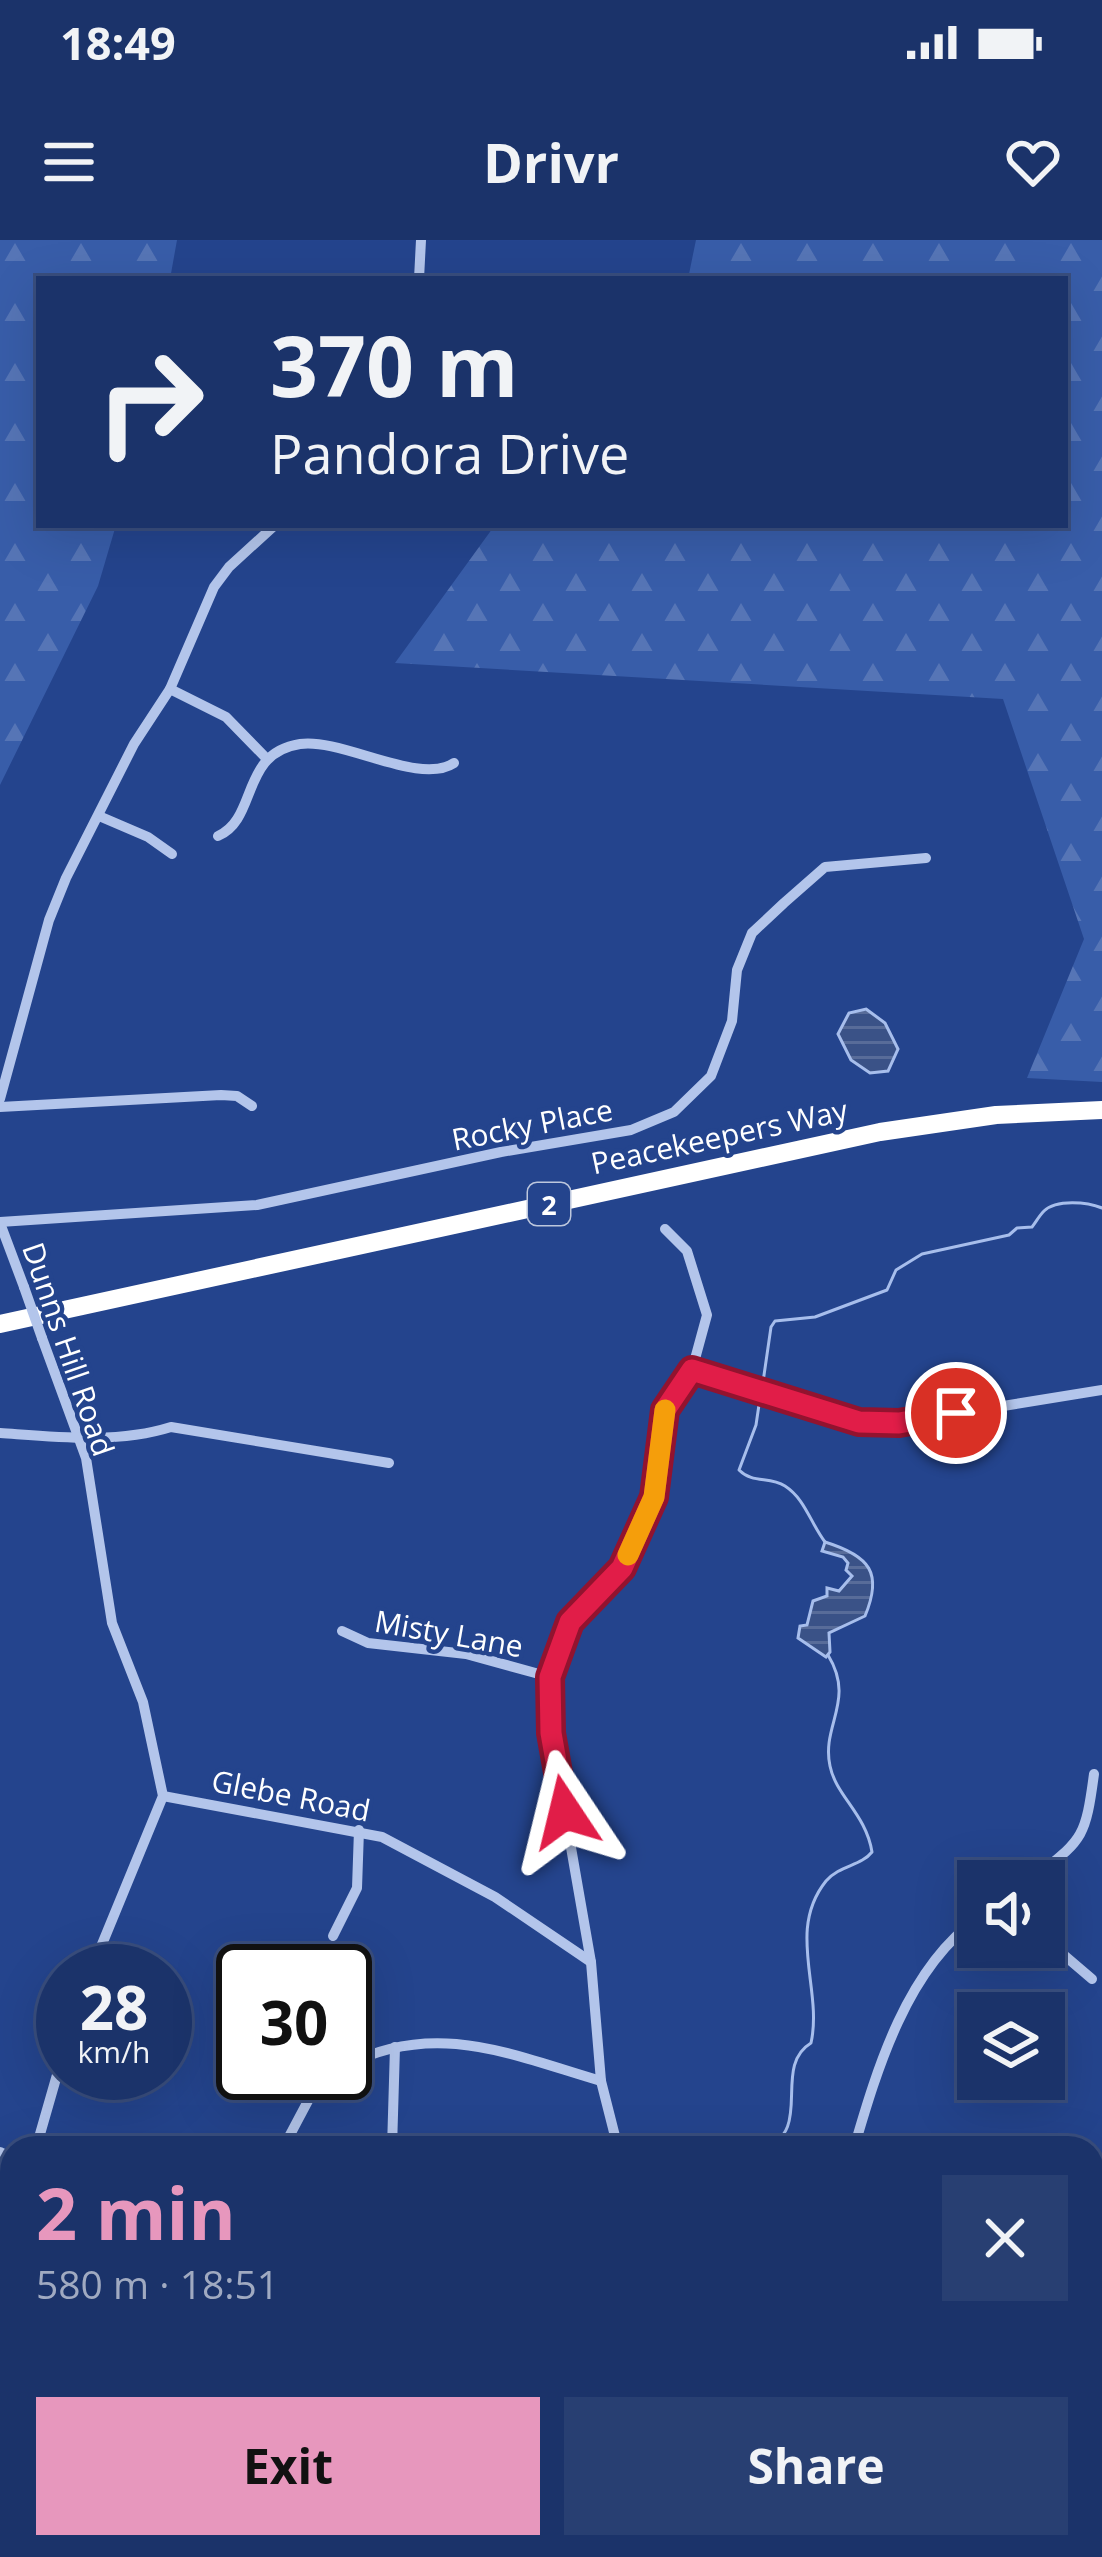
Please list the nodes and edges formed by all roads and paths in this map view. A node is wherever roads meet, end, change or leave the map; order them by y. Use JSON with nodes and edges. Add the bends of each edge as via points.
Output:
{"nodes":[{"id":1,"x":421,"y":240,"type":"edge"},
{"id":2,"x":419,"y":276,"type":"edge"},
{"id":3,"x":271,"y":528,"type":"edge"},
{"id":4,"x":170,"y":689,"type":"junction"},
{"id":5,"x":267,"y":759,"type":"junction"},
{"id":6,"x":454,"y":763,"type":"dead end"},
{"id":7,"x":99,"y":816,"type":"junction"},
{"id":8,"x":218,"y":836,"type":"dead end"},
{"id":9,"x":172,"y":854,"type":"dead end"},
{"id":10,"x":926,"y":858,"type":"dead end"},
{"id":11,"x":0,"y":1103,"type":"edge"},
{"id":12,"x":252,"y":1106,"type":"dead end"},
{"id":13,"x":1102,"y":1110,"type":"edge"},
{"id":14,"x":0,"y":1222,"type":"edge"},
{"id":15,"x":665,"y":1229,"type":"dead end"},
{"id":16,"x":0,"y":1324,"type":"edge"},
{"id":17,"x":692,"y":1370,"type":"junction"},
{"id":18,"x":1102,"y":1390,"type":"edge"},
{"id":19,"x":0,"y":1433,"type":"edge"},
{"id":20,"x":78,"y":1438,"type":"junction"},
{"id":21,"x":389,"y":1463,"type":"dead end"},
{"id":22,"x":342,"y":1631,"type":"dead end"},
{"id":23,"x":550,"y":1677,"type":"junction"},
{"id":24,"x":1094,"y":1774,"type":"dead end"},
{"id":25,"x":163,"y":1796,"type":"junction"},
{"id":26,"x":359,"y":1830,"type":"junction"},
{"id":27,"x":1056,"y":1860,"type":"edge"},
{"id":28,"x":332,"y":1936,"type":"dead end"},
{"id":29,"x":957,"y":1936,"type":"edge"},
{"id":30,"x":102,"y":1944,"type":"edge"},
{"id":31,"x":1065,"y":1956,"type":"edge"},
{"id":32,"x":591,"y":1962,"type":"junction"},
{"id":33,"x":1092,"y":1979,"type":"dead end"},
{"id":34,"x":395,"y":2047,"type":"junction"},
{"id":35,"x":372,"y":2056,"type":"edge"},
{"id":36,"x":602,"y":2081,"type":"junction"},
{"id":37,"x":50,"y":2100,"type":"edge"},
{"id":38,"x":308,"y":2100,"type":"edge"},
{"id":39,"x":39,"y":2136,"type":"edge"},
{"id":40,"x":289,"y":2136,"type":"edge"},
{"id":41,"x":392,"y":2136,"type":"edge"},
{"id":42,"x":615,"y":2136,"type":"edge"},
{"id":43,"x":858,"y":2136,"type":"edge"}],
"edges":[{"from":1,"to":2,"type":"street"},
{"from":3,"to":4,"type":"street","via":[[214,587]]},
{"from":4,"to":5,"type":"street","via":[[226,718]]},
{"from":4,"to":7,"type":"street"},
{"from":5,"to":6,"type":"street","via":[[313,743],[433,770]]},
{"from":5,"to":8,"type":"street","via":[[232,826]]},
{"from":7,"to":9,"type":"street"},
{"from":7,"to":11,"type":"street","via":[[54,906]]},
{"from":10,"to":14,"type":"street","name":"Rocky Place","via":[[825,867],[784,902],[752,933],[711,1076],[674,1112],[631,1130],[256,1205]]},
{"from":11,"to":12,"type":"street","via":[[220,1094]]},
{"from":13,"to":16,"type":"highway","name":"Peacekeepers Way","number":"2","via":[[996,1114],[880,1132]]},
{"from":14,"to":20,"type":"street","name":"Dunns Hill Road","bridge":true},
{"from":15,"to":17,"type":"street","via":[[686,1251],[706,1315]]},
{"from":17,"to":18,"type":"street","via":[[870,1424]]},
{"from":17,"to":23,"type":"street","via":[[665,1410],[654,1497],[622,1568],[570,1622]]},
{"from":19,"to":20,"type":"street"},
{"from":20,"to":21,"type":"street","via":[[171,1427]]},
{"from":20,"to":25,"type":"street","name":"Dunns Hill Road","via":[[112,1623],[143,1702]]},
{"from":22,"to":23,"type":"street","name":"Misty Lane","via":[[368,1643],[466,1654]]},
{"from":23,"to":32,"type":"street","via":[[551,1733]]},
{"from":24,"to":27,"type":"street","via":[[1080,1840]]},
{"from":25,"to":26,"type":"street","name":"Glebe Road"},
{"from":25,"to":30,"type":"street"},
{"from":26,"to":28,"type":"street","via":[[357,1888]]},
{"from":26,"to":32,"type":"street","name":"Glebe Road","via":[[495,1897]]},
{"from":29,"to":43,"type":"street","via":[[907,2002]]},
{"from":31,"to":33,"type":"street"},
{"from":32,"to":36,"type":"street"},
{"from":34,"to":35,"type":"street"},
{"from":34,"to":36,"type":"street","via":[[475,2044]]},
{"from":34,"to":41,"type":"street"},
{"from":36,"to":42,"type":"street"},
{"from":37,"to":39,"type":"street"},
{"from":38,"to":40,"type":"street"}]}
